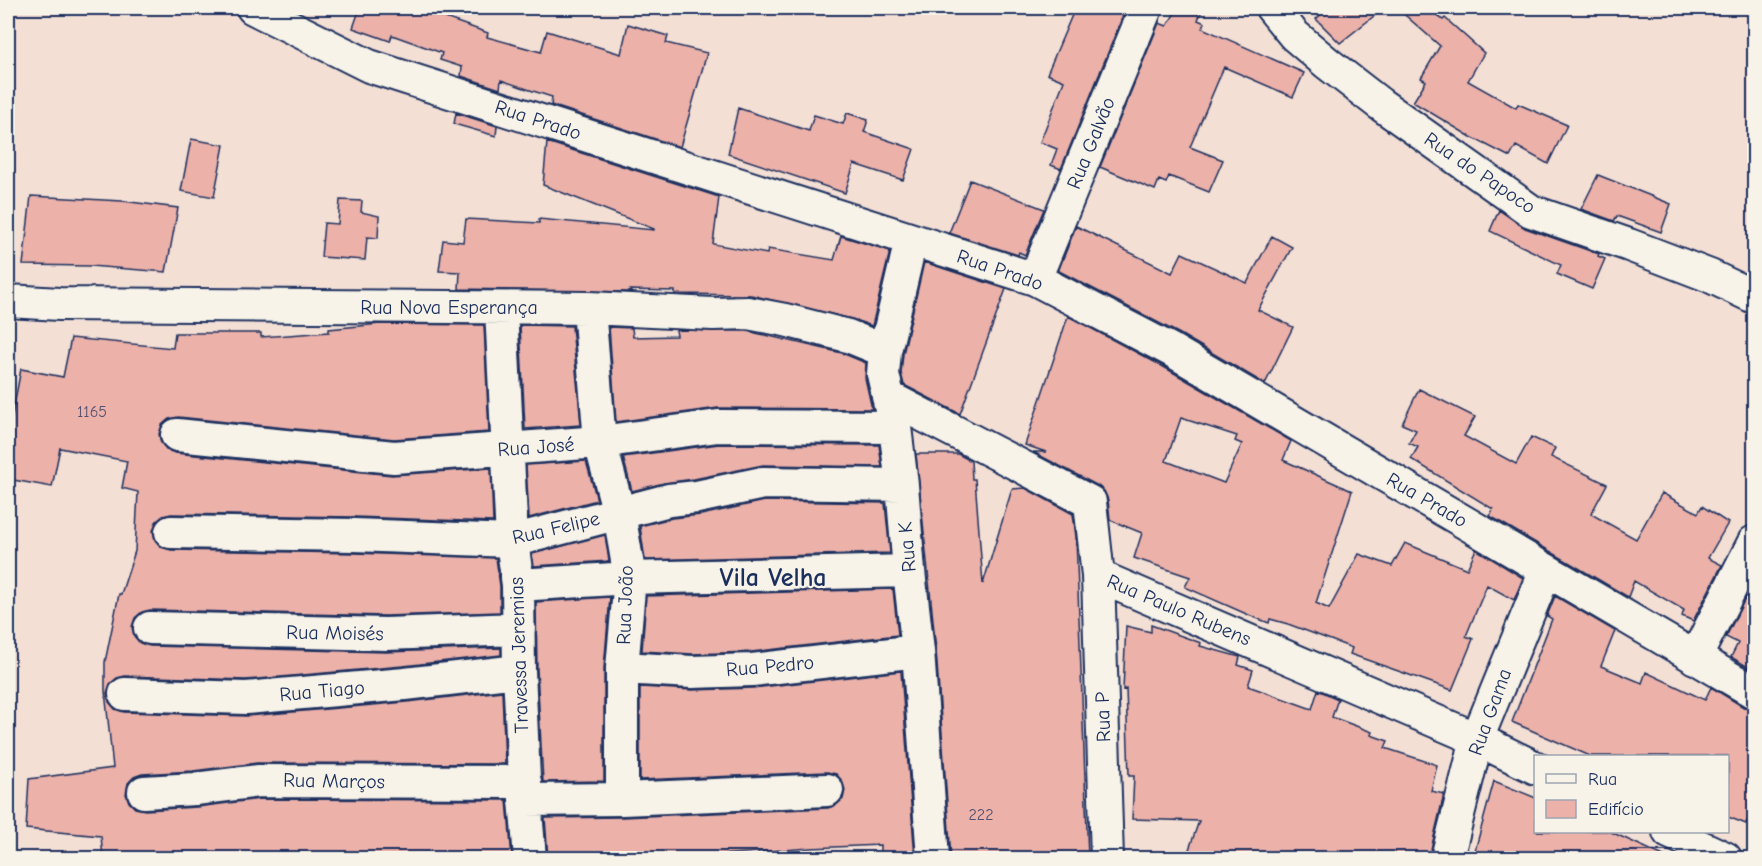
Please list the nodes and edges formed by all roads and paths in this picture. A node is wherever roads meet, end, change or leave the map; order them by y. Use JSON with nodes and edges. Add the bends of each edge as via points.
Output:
{"nodes":[{"id":1,"x":254,"y":8,"type":"edge"},
{"id":2,"x":1146,"y":8,"type":"edge"},
{"id":3,"x":1272,"y":8,"type":"edge"},
{"id":4,"x":911,"y":240,"type":"junction"},
{"id":5,"x":1035,"y":279,"type":"junction"},
{"id":6,"x":1755,"y":297,"type":"edge"},
{"id":7,"x":8,"y":301,"type":"edge"},
{"id":8,"x":501,"y":308,"type":"junction"},
{"id":9,"x":589,"y":308,"type":"junction"},
{"id":10,"x":885,"y":351,"type":"junction"},
{"id":11,"x":888,"y":397,"type":"junction"},
{"id":12,"x":896,"y":428,"type":"junction"},
{"id":13,"x":177,"y":435,"type":"dead end"},
{"id":14,"x":600,"y":442,"type":"junction"},
{"id":15,"x":507,"y":449,"type":"junction"},
{"id":16,"x":902,"y":485,"type":"junction"},
{"id":17,"x":620,"y":513,"type":"junction"},
{"id":18,"x":171,"y":532,"type":"dead end"},
{"id":19,"x":512,"y":541,"type":"junction"},
{"id":20,"x":1755,"y":542,"type":"edge"},
{"id":21,"x":1546,"y":570,"type":"junction"},
{"id":22,"x":909,"y":571,"type":"junction"},
{"id":23,"x":1098,"y":576,"type":"junction"},
{"id":24,"x":630,"y":578,"type":"junction"},
{"id":25,"x":518,"y":585,"type":"junction"},
{"id":26,"x":150,"y":628,"type":"dead end"},
{"id":27,"x":519,"y":628,"type":"junction"},
{"id":28,"x":918,"y":651,"type":"junction"},
{"id":29,"x":1695,"y":658,"type":"junction"},
{"id":30,"x":622,"y":668,"type":"junction"},
{"id":31,"x":519,"y":671,"type":"junction"},
{"id":32,"x":1755,"y":692,"type":"edge"},
{"id":33,"x":125,"y":694,"type":"dead end"},
{"id":34,"x":1477,"y":740,"type":"junction"},
{"id":35,"x":1534,"y":767,"type":"edge"},
{"id":36,"x":828,"y":790,"type":"dead end"},
{"id":37,"x":525,"y":791,"type":"junction"},
{"id":38,"x":144,"y":792,"type":"dead end"},
{"id":39,"x":622,"y":799,"type":"junction"},
{"id":40,"x":1673,"y":833,"type":"edge"},
{"id":41,"x":530,"y":858,"type":"edge"},
{"id":42,"x":933,"y":858,"type":"edge"},
{"id":43,"x":1107,"y":858,"type":"edge"},
{"id":44,"x":1447,"y":858,"type":"edge"},
{"id":45,"x":1725,"y":858,"type":"edge"}],
"edges":[{"from":1,"to":4,"type":"street","name":"Rua Prado","via":[[369,66]]},
{"from":2,"to":5,"type":"street","name":"Rua Galvão"},
{"from":3,"to":6,"type":"street","name":"Rua do Papoco","via":[[1294,35],[1327,63],[1531,210],[1629,244]]},
{"from":4,"to":5,"type":"street","name":"Rua Prado"},
{"from":4,"to":10,"type":"street","name":"Rua K"},
{"from":5,"to":21,"type":"street","name":"Rua Prado","via":[[1172,350]]},
{"from":7,"to":8,"type":"street","name":"Rua Nova Esperança"},
{"from":8,"to":9,"type":"street","name":"Rua Nova Esperança"},
{"from":8,"to":15,"type":"street","name":"Travessa Jeremias"},
{"from":9,"to":10,"type":"street","name":"Rua Nova Esperança","via":[[748,313],[848,336]]},
{"from":9,"to":14,"type":"street","name":"Rua João"},
{"from":10,"to":11,"type":"street","name":"Rua K","via":[[883,374]]},
{"from":11,"to":12,"type":"street","name":"Rua K"},
{"from":11,"to":23,"type":"street","name":"Rua Paulo Rubens","via":[[1090,501]]},
{"from":12,"to":14,"type":"street","name":"Rua José","via":[[718,426]]},
{"from":12,"to":16,"type":"street","name":"Rua K"},
{"from":13,"to":15,"type":"street","name":"Rua José","via":[[394,457]]},
{"from":14,"to":15,"type":"street","name":"Rua José"},
{"from":14,"to":17,"type":"street","name":"Rua João"},
{"from":15,"to":19,"type":"street","name":"Travessa Jeremias"},
{"from":16,"to":17,"type":"street","name":"Rua Felipe","via":[[763,483]]},
{"from":16,"to":22,"type":"street","name":"Rua K"},
{"from":17,"to":19,"type":"street","name":"Rua Felipe"},
{"from":17,"to":24,"type":"street","name":"Rua João"},
{"from":18,"to":19,"type":"street","name":"Rua Felipe"},
{"from":19,"to":25,"type":"street","name":"Travessa Jeremias"},
{"from":20,"to":29,"type":"street"},
{"from":21,"to":29,"type":"street","name":"Rua Prado"},
{"from":21,"to":34,"type":"street","name":"Rua Gama"},
{"from":22,"to":24,"type":"street"},
{"from":22,"to":28,"type":"street","name":"Rua K"},
{"from":23,"to":34,"type":"street","name":"Rua Paulo Rubens"},
{"from":23,"to":43,"type":"street","name":"Rua P"},
{"from":24,"to":25,"type":"street"},
{"from":24,"to":30,"type":"street","name":"Rua João"},
{"from":25,"to":27,"type":"street","name":"Travessa Jeremias"},
{"from":26,"to":27,"type":"street","name":"Rua Moisés","via":[[386,634]]},
{"from":27,"to":31,"type":"street","name":"Travessa Jeremias"},
{"from":28,"to":30,"type":"street","name":"Rua Pedro","via":[[752,670]]},
{"from":28,"to":42,"type":"street","name":"Rua K"},
{"from":29,"to":32,"type":"street","name":"Rua Prado"},
{"from":30,"to":39,"type":"street","name":"Rua João"},
{"from":31,"to":33,"type":"street","name":"Rua Tiago","via":[[246,698]]},
{"from":31,"to":37,"type":"street","name":"Travessa Jeremias"},
{"from":34,"to":35,"type":"street","name":"Rua Paulo Rubens"},
{"from":34,"to":44,"type":"street","name":"Rua Gama"},
{"from":36,"to":39,"type":"street","name":"Rua Marços"},
{"from":37,"to":38,"type":"street","name":"Rua Marços","via":[[259,780]]},
{"from":37,"to":39,"type":"street","name":"Rua Marços"},
{"from":37,"to":41,"type":"street","name":"Travessa Jeremias"},
{"from":40,"to":45,"type":"street"}]}
